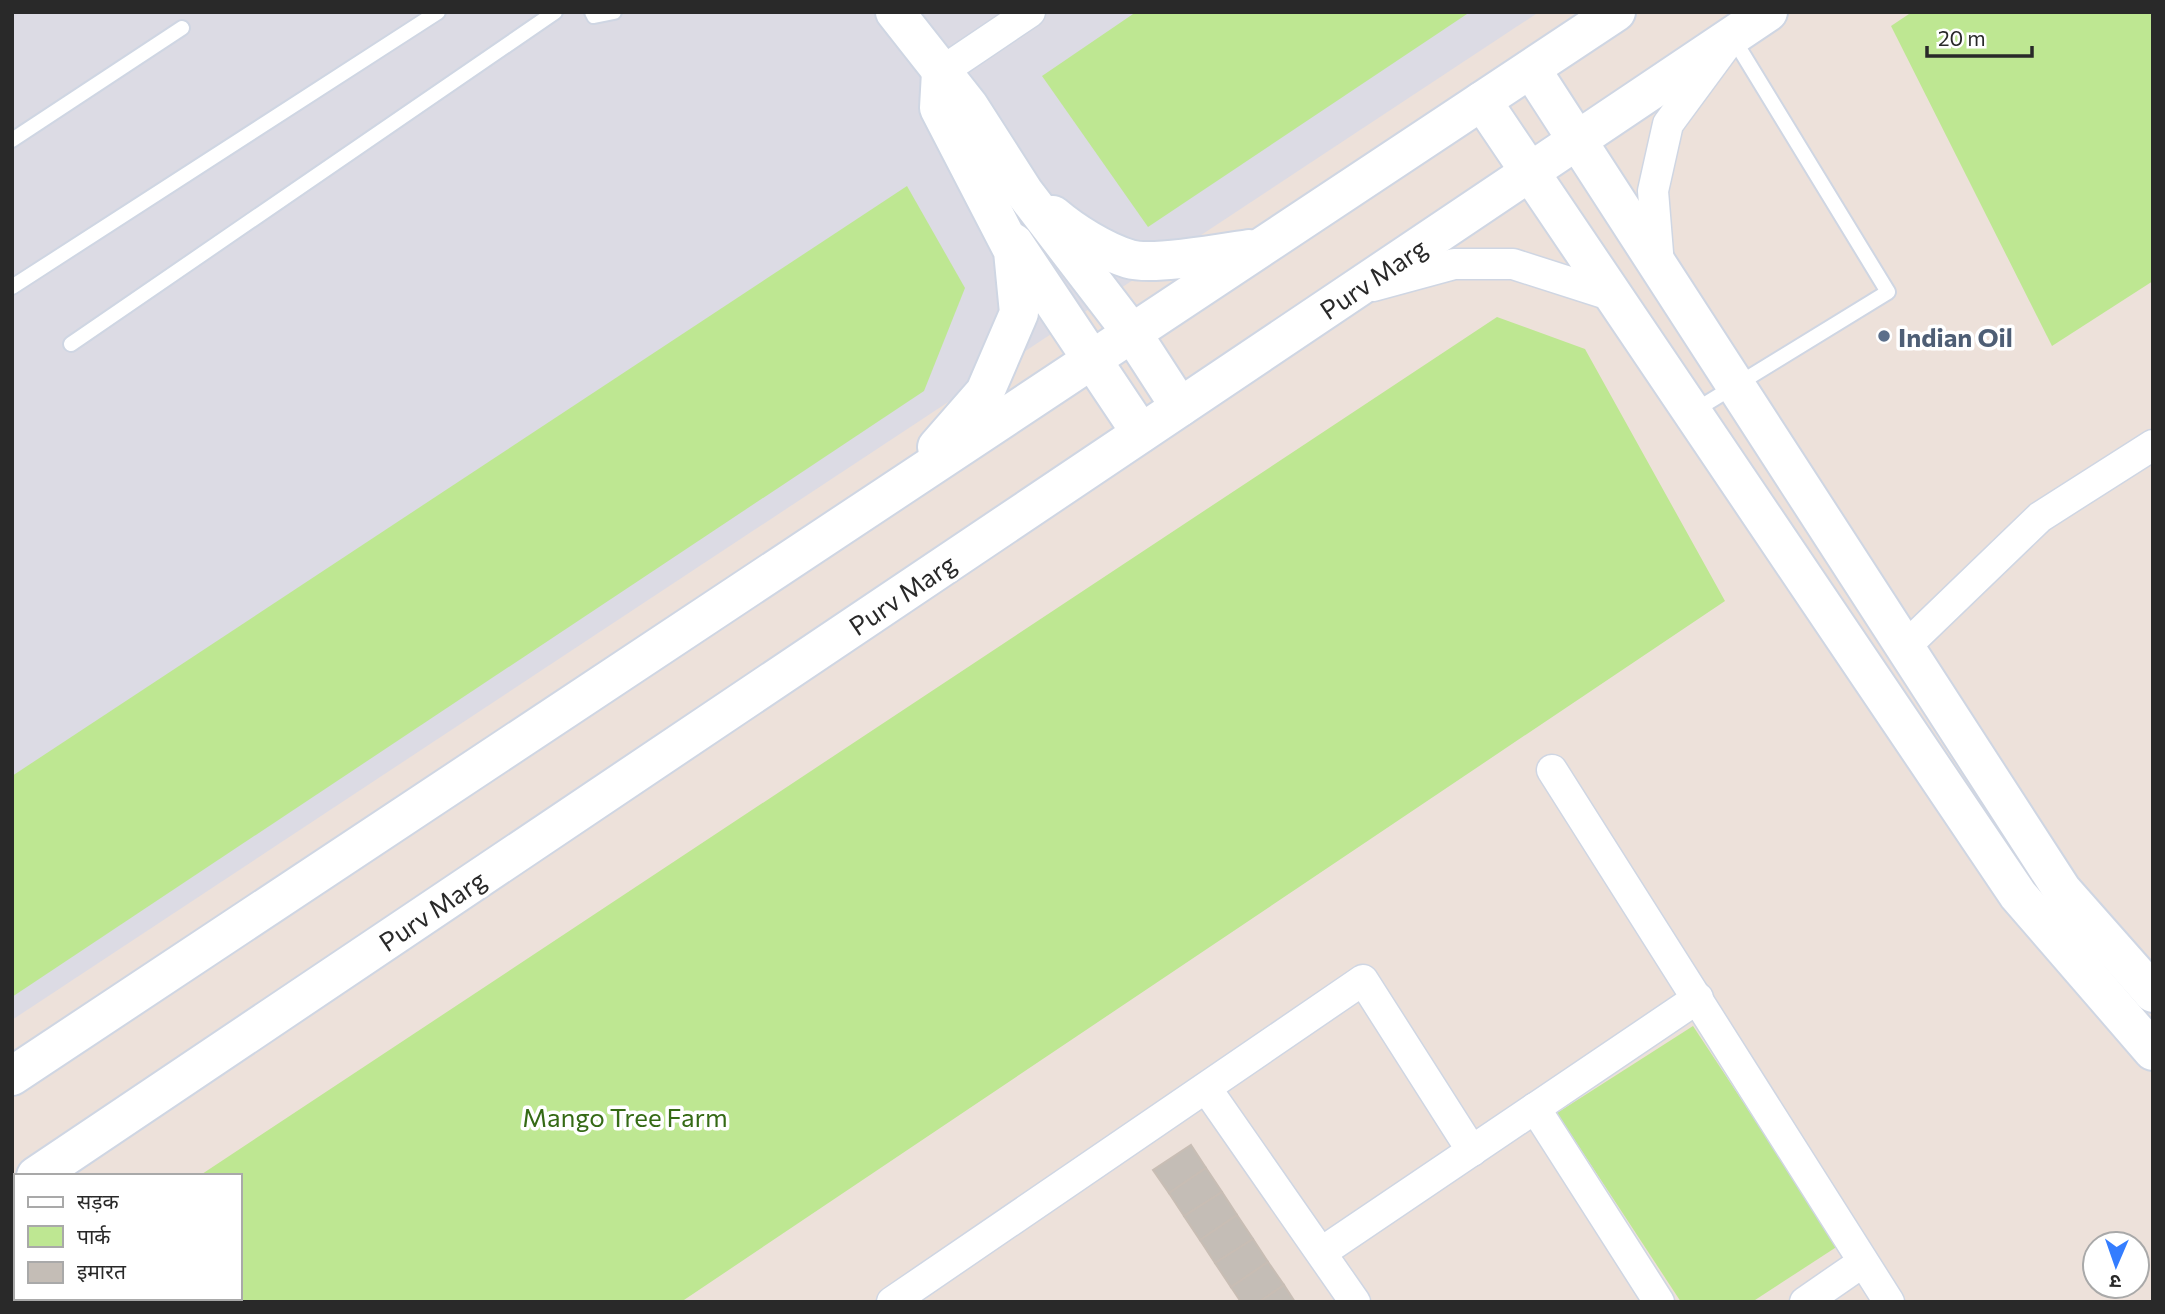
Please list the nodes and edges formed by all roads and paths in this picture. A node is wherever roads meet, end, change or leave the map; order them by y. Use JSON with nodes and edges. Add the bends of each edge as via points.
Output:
{"nodes":[{"id":1,"x":438,"y":12,"type":"edge"},
{"id":2,"x":555,"y":12,"type":"edge"},
{"id":3,"x":592,"y":12,"type":"edge"},
{"id":4,"x":614,"y":12,"type":"edge"},
{"id":5,"x":895,"y":12,"type":"edge"},
{"id":6,"x":1030,"y":12,"type":"edge"},
{"id":7,"x":1616,"y":12,"type":"edge"},
{"id":8,"x":1768,"y":12,"type":"edge"},
{"id":9,"x":182,"y":28,"type":"dead end"},
{"id":10,"x":1732,"y":36,"type":"junction"},
{"id":11,"x":1531,"y":69,"type":"junction"},
{"id":12,"x":941,"y":72,"type":"junction"},
{"id":13,"x":1482,"y":101,"type":"junction"},
{"id":14,"x":12,"y":140,"type":"edge"},
{"id":15,"x":1577,"y":141,"type":"junction"},
{"id":16,"x":1530,"y":173,"type":"junction"},
{"id":17,"x":1008,"y":200,"type":"junction"},
{"id":18,"x":1261,"y":248,"type":"junction"},
{"id":19,"x":1660,"y":268,"type":"junction"},
{"id":20,"x":12,"y":287,"type":"edge"},
{"id":21,"x":1353,"y":291,"type":"junction"},
{"id":22,"x":1613,"y":296,"type":"junction"},
{"id":23,"x":1132,"y":333,"type":"junction"},
{"id":24,"x":71,"y":344,"type":"dead end"},
{"id":25,"x":1091,"y":360,"type":"junction"},
{"id":26,"x":1735,"y":386,"type":"junction"},
{"id":27,"x":1180,"y":407,"type":"junction"},
{"id":28,"x":1692,"y":412,"type":"junction"},
{"id":29,"x":1141,"y":433,"type":"junction"},
{"id":30,"x":2153,"y":444,"type":"edge"},
{"id":31,"x":906,"y":483,"type":"junction"},
{"id":32,"x":1905,"y":647,"type":"junction"},
{"id":33,"x":1552,"y":770,"type":"dead end"},
{"id":34,"x":2153,"y":993,"type":"edge"},
{"id":35,"x":1698,"y":998,"type":"junction"},
{"id":36,"x":2153,"y":1051,"type":"edge"},
{"id":37,"x":12,"y":1076,"type":"edge"},
{"id":38,"x":1206,"y":1088,"type":"junction"},
{"id":39,"x":1535,"y":1108,"type":"junction"},
{"id":40,"x":1472,"y":1151,"type":"junction"},
{"id":41,"x":39,"y":1174,"type":"edge"},
{"id":42,"x":1322,"y":1252,"type":"junction"},
{"id":43,"x":1863,"y":1262,"type":"junction"},
{"id":44,"x":895,"y":1301,"type":"edge"},
{"id":45,"x":1355,"y":1302,"type":"edge"},
{"id":46,"x":1659,"y":1302,"type":"edge"},
{"id":47,"x":1805,"y":1302,"type":"edge"},
{"id":48,"x":1889,"y":1302,"type":"edge"}],
"edges":[{"from":1,"to":20,"type":"lane"},
{"from":2,"to":24,"type":"lane"},
{"from":3,"to":4,"type":"lane","via":[[608,16]]},
{"from":5,"to":12,"type":"main road"},
{"from":6,"to":12,"type":"street"},
{"from":7,"to":11,"type":"main road"},
{"from":8,"to":10,"type":"main road","name":"Purv Marg"},
{"from":9,"to":14,"type":"lane"},
{"from":10,"to":15,"type":"main road","name":"Purv Marg"},
{"from":10,"to":19,"type":"street","via":[[1668,124],[1653,191]]},
{"from":10,"to":26,"type":"lane","via":[[1888,292]]},
{"from":11,"to":13,"type":"main road"},
{"from":11,"to":15,"type":"main road"},
{"from":12,"to":17,"type":"main road","via":[[969,106]]},
{"from":13,"to":16,"type":"main road"},
{"from":13,"to":18,"type":"main road"},
{"from":15,"to":16,"type":"main road","name":"Purv Marg"},
{"from":15,"to":19,"type":"main road"},
{"from":16,"to":21,"type":"main road","name":"Purv Marg"},
{"from":16,"to":22,"type":"main road"},
{"from":17,"to":18,"type":"main road","via":[[1130,260]]},
{"from":17,"to":23,"type":"main road"},
{"from":17,"to":25,"type":"main road"},
{"from":17,"to":31,"type":"main road","via":[[1018,313],[985,392]]},
{"from":18,"to":23,"type":"main road"},
{"from":19,"to":26,"type":"main road"},
{"from":21,"to":22,"type":"street","via":[[1454,264],[1513,264]]},
{"from":21,"to":27,"type":"main road","name":"Purv Marg"},
{"from":22,"to":28,"type":"main road"},
{"from":23,"to":25,"type":"main road"},
{"from":23,"to":27,"type":"main road"},
{"from":25,"to":29,"type":"main road"},
{"from":25,"to":31,"type":"main road"},
{"from":26,"to":28,"type":"lane"},
{"from":26,"to":32,"type":"main road"},
{"from":27,"to":29,"type":"main road","name":"Purv Marg"},
{"from":28,"to":36,"type":"main road","via":[[2018,895]]},
{"from":29,"to":41,"type":"main road","name":"Purv Marg"},
{"from":30,"to":32,"type":"street","via":[[2040,517]]},
{"from":31,"to":37,"type":"main road"},
{"from":32,"to":34,"type":"main road","via":[[2062,890]]},
{"from":33,"to":35,"type":"street"},
{"from":35,"to":39,"type":"street"},
{"from":35,"to":43,"type":"street"},
{"from":38,"to":40,"type":"street","via":[[1363,980]]},
{"from":38,"to":42,"type":"street"},
{"from":38,"to":44,"type":"street"},
{"from":39,"to":40,"type":"street"},
{"from":39,"to":46,"type":"street"},
{"from":40,"to":42,"type":"street"},
{"from":42,"to":45,"type":"street"},
{"from":43,"to":47,"type":"street"},
{"from":43,"to":48,"type":"street"}]}
